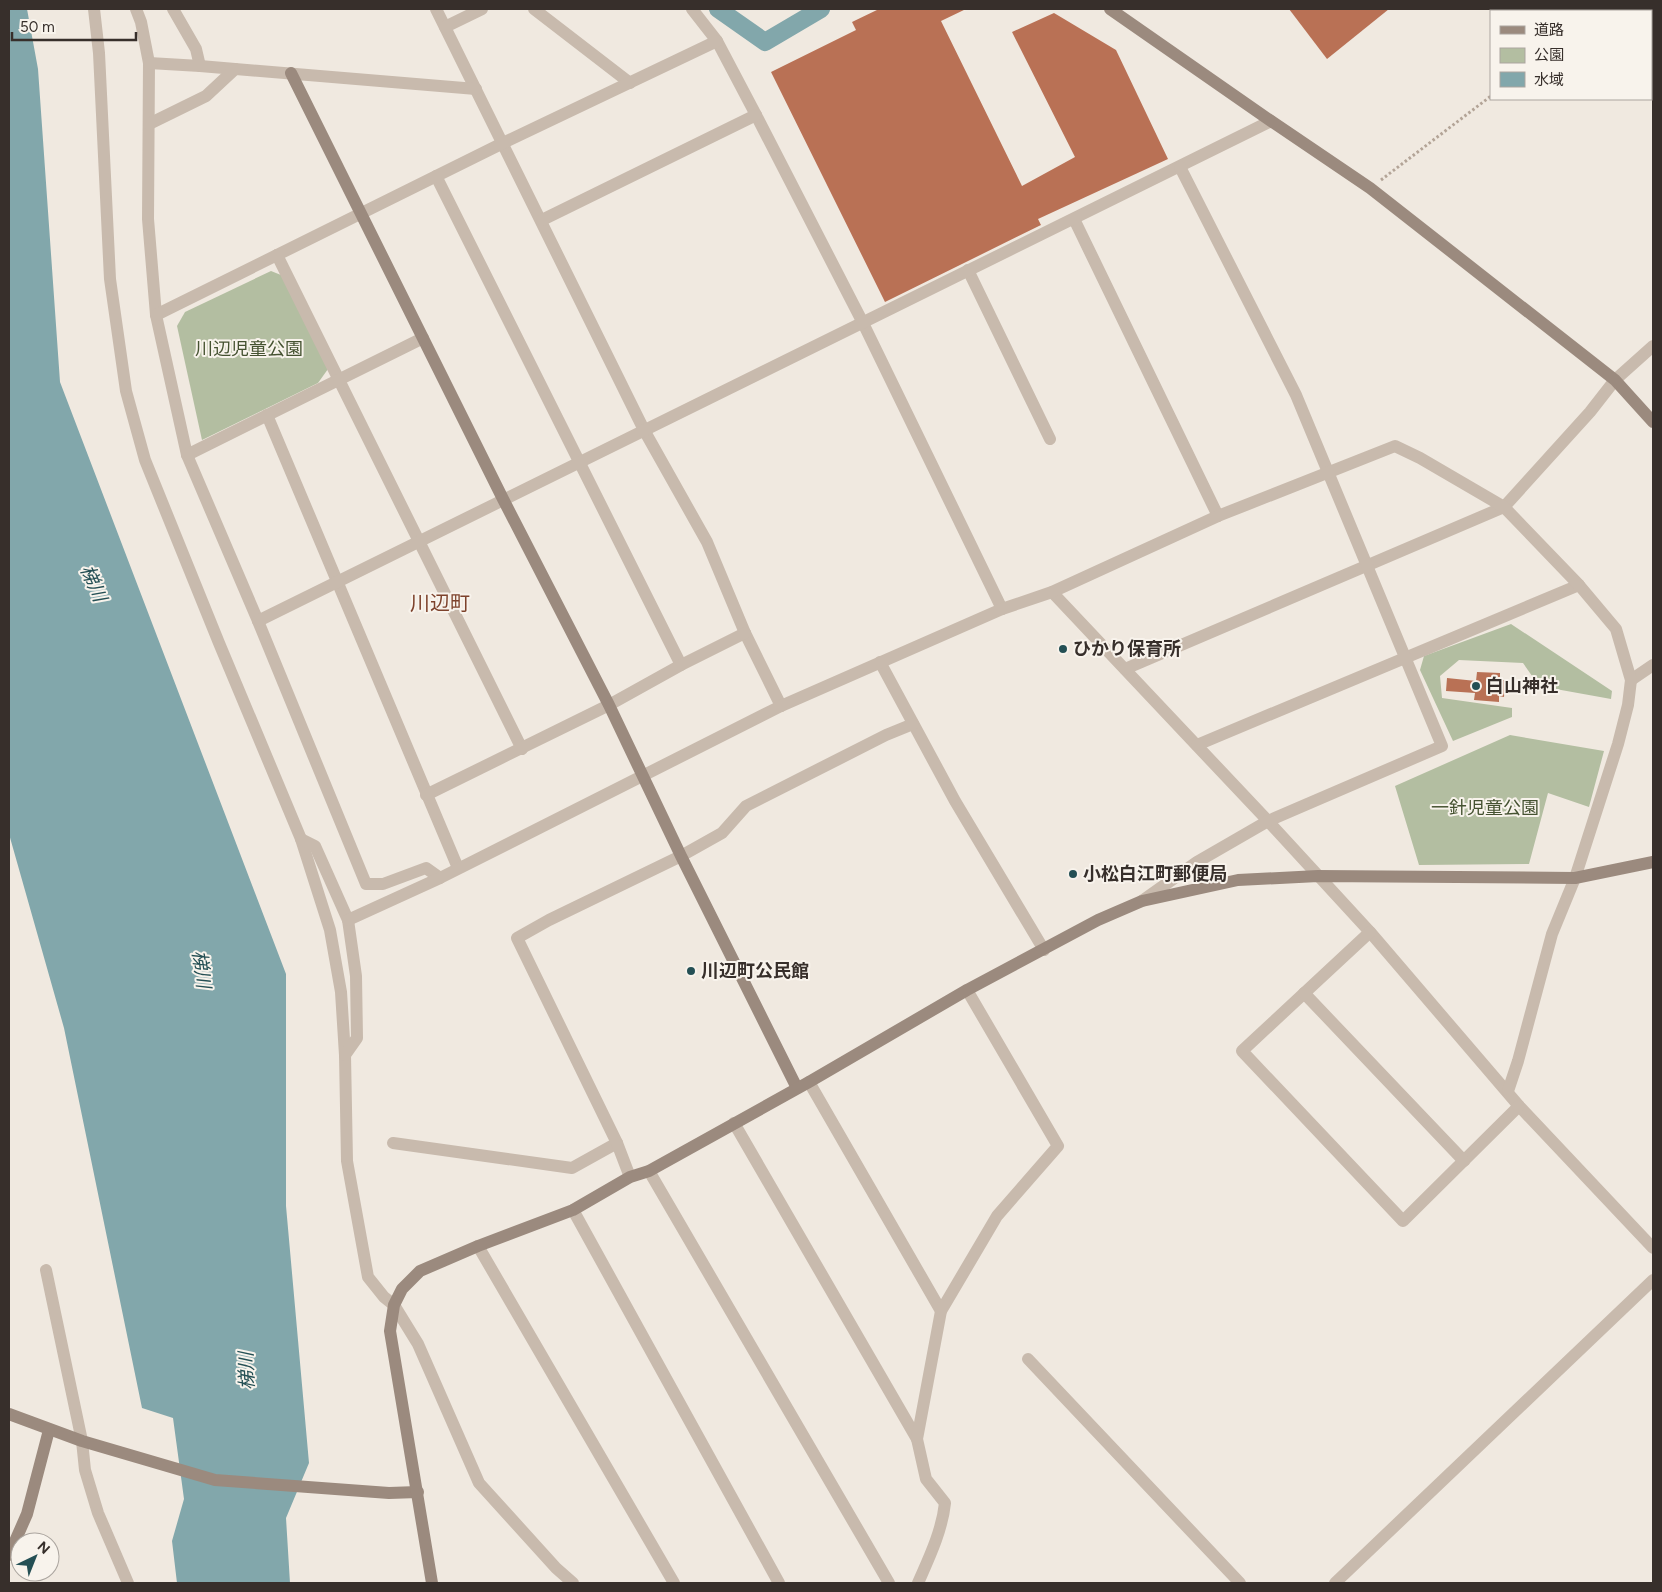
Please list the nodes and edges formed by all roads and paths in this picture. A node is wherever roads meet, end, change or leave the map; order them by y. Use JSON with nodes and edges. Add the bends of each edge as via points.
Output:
{"nodes":[{"id":1,"x":94,"y":9,"type":"edge"},
{"id":2,"x":136,"y":9,"type":"edge"},
{"id":3,"x":173,"y":9,"type":"edge"},
{"id":4,"x":436,"y":9,"type":"edge"},
{"id":5,"x":482,"y":9,"type":"edge"},
{"id":6,"x":534,"y":9,"type":"edge"},
{"id":7,"x":692,"y":9,"type":"edge"},
{"id":8,"x":1110,"y":9,"type":"edge"},
{"id":9,"x":445,"y":27,"type":"junction"},
{"id":10,"x":717,"y":41,"type":"junction"},
{"id":11,"x":149,"y":63,"type":"junction"},
{"id":12,"x":200,"y":66,"type":"junction"},
{"id":13,"x":235,"y":69,"type":"junction"},
{"id":14,"x":292,"y":74,"type":"junction"},
{"id":15,"x":630,"y":82,"type":"junction"},
{"id":16,"x":476,"y":89,"type":"junction"},
{"id":17,"x":1490,"y":97,"type":"edge"},
{"id":18,"x":756,"y":115,"type":"junction"},
{"id":19,"x":1271,"y":122,"type":"junction"},
{"id":20,"x":149,"y":124,"type":"junction"},
{"id":21,"x":503,"y":143,"type":"junction"},
{"id":22,"x":1180,"y":168,"type":"junction"},
{"id":23,"x":436,"y":176,"type":"junction"},
{"id":24,"x":1370,"y":188,"type":"junction"},
{"id":25,"x":361,"y":213,"type":"junction"},
{"id":26,"x":1074,"y":219,"type":"junction"},
{"id":27,"x":542,"y":220,"type":"junction"},
{"id":28,"x":277,"y":255,"type":"junction"},
{"id":29,"x":968,"y":270,"type":"junction"},
{"id":30,"x":156,"y":315,"type":"junction"},
{"id":31,"x":863,"y":323,"type":"junction"},
{"id":32,"x":423,"y":338,"type":"junction"},
{"id":33,"x":1653,"y":346,"type":"edge"},
{"id":34,"x":339,"y":379,"type":"junction"},
{"id":35,"x":1614,"y":380,"type":"junction"},
{"id":36,"x":267,"y":416,"type":"junction"},
{"id":37,"x":1653,"y":422,"type":"edge"},
{"id":38,"x":644,"y":430,"type":"junction"},
{"id":39,"x":1050,"y":440,"type":"dead end"},
{"id":40,"x":187,"y":455,"type":"junction"},
{"id":41,"x":578,"y":462,"type":"junction"},
{"id":42,"x":1328,"y":472,"type":"junction"},
{"id":43,"x":503,"y":499,"type":"junction"},
{"id":44,"x":1504,"y":507,"type":"junction"},
{"id":45,"x":1218,"y":516,"type":"junction"},
{"id":46,"x":419,"y":541,"type":"junction"},
{"id":47,"x":1366,"y":565,"type":"junction"},
{"id":48,"x":336,"y":582,"type":"junction"},
{"id":49,"x":1579,"y":586,"type":"junction"},
{"id":50,"x":1052,"y":592,"type":"junction"},
{"id":51,"x":1002,"y":609,"type":"junction"},
{"id":52,"x":258,"y":621,"type":"junction"},
{"id":53,"x":746,"y":633,"type":"junction"},
{"id":54,"x":1405,"y":658,"type":"junction"},
{"id":55,"x":880,"y":662,"type":"junction"},
{"id":56,"x":681,"y":665,"type":"junction"},
{"id":57,"x":1653,"y":665,"type":"edge"},
{"id":58,"x":1125,"y":669,"type":"junction"},
{"id":59,"x":1631,"y":680,"type":"junction"},
{"id":60,"x":609,"y":705,"type":"junction"},
{"id":61,"x":781,"y":706,"type":"junction"},
{"id":62,"x":913,"y":724,"type":"junction"},
{"id":63,"x":1197,"y":745,"type":"junction"},
{"id":64,"x":522,"y":749,"type":"junction"},
{"id":65,"x":643,"y":776,"type":"junction"},
{"id":66,"x":426,"y":794,"type":"junction"},
{"id":67,"x":1268,"y":821,"type":"junction"},
{"id":68,"x":301,"y":839,"type":"junction"},
{"id":69,"x":681,"y":856,"type":"junction"},
{"id":70,"x":1653,"y":862,"type":"edge"},
{"id":71,"x":458,"y":868,"type":"junction"},
{"id":72,"x":1318,"y":876,"type":"junction"},
{"id":73,"x":440,"y":878,"type":"junction"},
{"id":74,"x":1575,"y":878,"type":"junction"},
{"id":75,"x":1142,"y":902,"type":"junction"},
{"id":76,"x":348,"y":920,"type":"junction"},
{"id":77,"x":1370,"y":932,"type":"junction"},
{"id":78,"x":1044,"y":950,"type":"junction"},
{"id":79,"x":967,"y":990,"type":"junction"},
{"id":80,"x":1304,"y":993,"type":"junction"},
{"id":81,"x":346,"y":1055,"type":"junction"},
{"id":82,"x":803,"y":1085,"type":"junction"},
{"id":83,"x":1508,"y":1092,"type":"junction"},
{"id":84,"x":1519,"y":1106,"type":"junction"},
{"id":85,"x":734,"y":1123,"type":"junction"},
{"id":86,"x":393,"y":1143,"type":"dead end"},
{"id":87,"x":617,"y":1143,"type":"junction"},
{"id":88,"x":1464,"y":1161,"type":"junction"},
{"id":89,"x":649,"y":1171,"type":"junction"},
{"id":90,"x":630,"y":1177,"type":"junction"},
{"id":91,"x":573,"y":1210,"type":"junction"},
{"id":92,"x":478,"y":1246,"type":"junction"},
{"id":93,"x":1653,"y":1248,"type":"edge"},
{"id":94,"x":46,"y":1270,"type":"dead end"},
{"id":95,"x":1653,"y":1280,"type":"edge"},
{"id":96,"x":394,"y":1305,"type":"junction"},
{"id":97,"x":941,"y":1311,"type":"junction"},
{"id":98,"x":1028,"y":1359,"type":"dead end"},
{"id":99,"x":9,"y":1414,"type":"edge"},
{"id":100,"x":49,"y":1430,"type":"junction"},
{"id":101,"x":916,"y":1440,"type":"junction"},
{"id":102,"x":82,"y":1441,"type":"junction"},
{"id":103,"x":418,"y":1492,"type":"junction"},
{"id":104,"x":9,"y":1555,"type":"edge"},
{"id":105,"x":128,"y":1583,"type":"edge"},
{"id":106,"x":432,"y":1583,"type":"edge"},
{"id":107,"x":573,"y":1583,"type":"edge"},
{"id":108,"x":674,"y":1583,"type":"edge"},
{"id":109,"x":779,"y":1583,"type":"edge"},
{"id":110,"x":889,"y":1583,"type":"edge"},
{"id":111,"x":918,"y":1583,"type":"edge"},
{"id":112,"x":1240,"y":1583,"type":"edge"},
{"id":113,"x":1335,"y":1583,"type":"edge"}],
"edges":[{"from":1,"to":68,"type":"street","via":[[110,279],[126,391],[146,460]]},
{"from":2,"to":11,"type":"street","via":[[142,22]]},
{"from":3,"to":12,"type":"street","via":[[196,49]]},
{"from":4,"to":9,"type":"street"},
{"from":5,"to":9,"type":"street"},
{"from":6,"to":15,"type":"street"},
{"from":7,"to":10,"type":"street"},
{"from":8,"to":19,"type":"street"},
{"from":9,"to":16,"type":"street"},
{"from":10,"to":15,"type":"street"},
{"from":10,"to":18,"type":"street"},
{"from":11,"to":12,"type":"street"},
{"from":11,"to":20,"type":"street"},
{"from":12,"to":13,"type":"street"},
{"from":13,"to":14,"type":"street"},
{"from":13,"to":20,"type":"street","via":[[206,96]]},
{"from":14,"to":16,"type":"street"},
{"from":14,"to":25,"type":"street"},
{"from":15,"to":21,"type":"street"},
{"from":16,"to":21,"type":"street"},
{"from":17,"to":24,"type":"path"},
{"from":18,"to":27,"type":"street"},
{"from":18,"to":31,"type":"street"},
{"from":19,"to":22,"type":"street"},
{"from":19,"to":24,"type":"street"},
{"from":20,"to":30,"type":"street","via":[[148,219]]},
{"from":21,"to":23,"type":"street"},
{"from":21,"to":27,"type":"street"},
{"from":22,"to":26,"type":"street"},
{"from":22,"to":42,"type":"street","via":[[1296,395]]},
{"from":23,"to":25,"type":"street"},
{"from":23,"to":41,"type":"street"},
{"from":24,"to":35,"type":"street"},
{"from":25,"to":28,"type":"street"},
{"from":25,"to":32,"type":"street"},
{"from":26,"to":29,"type":"street"},
{"from":26,"to":45,"type":"street"},
{"from":27,"to":38,"type":"street"},
{"from":28,"to":30,"type":"street"},
{"from":28,"to":34,"type":"street"},
{"from":29,"to":31,"type":"street"},
{"from":29,"to":39,"type":"street"},
{"from":30,"to":40,"type":"street"},
{"from":31,"to":38,"type":"street"},
{"from":31,"to":51,"type":"street"},
{"from":32,"to":34,"type":"street"},
{"from":32,"to":43,"type":"street"},
{"from":33,"to":35,"type":"street"},
{"from":34,"to":36,"type":"street"},
{"from":34,"to":46,"type":"street"},
{"from":35,"to":37,"type":"street"},
{"from":35,"to":44,"type":"street","via":[[1590,412]]},
{"from":36,"to":40,"type":"street"},
{"from":36,"to":48,"type":"street"},
{"from":38,"to":41,"type":"street"},
{"from":38,"to":53,"type":"street","via":[[707,542]]},
{"from":40,"to":52,"type":"street"},
{"from":41,"to":43,"type":"street"},
{"from":41,"to":56,"type":"street"},
{"from":42,"to":44,"type":"street","via":[[1395,446]]},
{"from":42,"to":45,"type":"street"},
{"from":42,"to":47,"type":"street"},
{"from":43,"to":46,"type":"street"},
{"from":43,"to":60,"type":"street"},
{"from":44,"to":47,"type":"street"},
{"from":44,"to":49,"type":"street"},
{"from":45,"to":50,"type":"street"},
{"from":46,"to":48,"type":"street"},
{"from":46,"to":64,"type":"street"},
{"from":47,"to":54,"type":"street"},
{"from":47,"to":58,"type":"street"},
{"from":48,"to":52,"type":"street"},
{"from":48,"to":66,"type":"street"},
{"from":49,"to":54,"type":"street"},
{"from":49,"to":59,"type":"street","via":[[1616,629]]},
{"from":50,"to":51,"type":"street"},
{"from":50,"to":58,"type":"street"},
{"from":51,"to":55,"type":"street"},
{"from":52,"to":73,"type":"street","via":[[366,884],[383,884],[426,868]]},
{"from":53,"to":56,"type":"street"},
{"from":53,"to":61,"type":"street"},
{"from":54,"to":63,"type":"street"},
{"from":54,"to":67,"type":"street","via":[[1442,746]]},
{"from":55,"to":61,"type":"street"},
{"from":55,"to":62,"type":"street"},
{"from":56,"to":60,"type":"street"},
{"from":57,"to":59,"type":"street"},
{"from":58,"to":63,"type":"street"},
{"from":59,"to":74,"type":"street","via":[[1618,744]]},
{"from":60,"to":64,"type":"street"},
{"from":60,"to":65,"type":"street"},
{"from":61,"to":65,"type":"street"},
{"from":62,"to":69,"type":"street","via":[[746,806],[722,833]]},
{"from":62,"to":78,"type":"street"},
{"from":63,"to":67,"type":"street"},
{"from":64,"to":66,"type":"street"},
{"from":65,"to":69,"type":"street"},
{"from":65,"to":71,"type":"street"},
{"from":66,"to":71,"type":"street"},
{"from":67,"to":72,"type":"street"},
{"from":67,"to":75,"type":"street","via":[[1197,862]]},
{"from":68,"to":76,"type":"street","via":[[315,846]]},
{"from":68,"to":81,"type":"street","via":[[330,930],[341,992]]},
{"from":69,"to":82,"type":"street"},
{"from":69,"to":87,"type":"street","via":[[517,938]]},
{"from":70,"to":74,"type":"street"},
{"from":71,"to":73,"type":"street"},
{"from":72,"to":74,"type":"street"},
{"from":72,"to":75,"type":"street","via":[[1238,880]]},
{"from":72,"to":77,"type":"street"},
{"from":73,"to":76,"type":"street"},
{"from":74,"to":83,"type":"street","via":[[1552,934]]},
{"from":75,"to":78,"type":"street","via":[[1098,920]]},
{"from":76,"to":81,"type":"street","via":[[356,976],[357,1038]]},
{"from":77,"to":80,"type":"street"},
{"from":77,"to":83,"type":"street"},
{"from":78,"to":79,"type":"street"},
{"from":79,"to":82,"type":"street"},
{"from":79,"to":97,"type":"street","via":[[1058,1146],[997,1216]]},
{"from":80,"to":88,"type":"street"},
{"from":80,"to":88,"type":"street","via":[[1242,1051],[1402,1221]]},
{"from":81,"to":96,"type":"street","via":[[347,1161],[366,1268],[368,1277]]},
{"from":82,"to":85,"type":"street"},
{"from":82,"to":97,"type":"street"},
{"from":83,"to":84,"type":"street"},
{"from":84,"to":88,"type":"street"},
{"from":84,"to":93,"type":"street"},
{"from":85,"to":89,"type":"street"},
{"from":85,"to":101,"type":"street"},
{"from":86,"to":87,"type":"street","via":[[572,1168]]},
{"from":87,"to":90,"type":"street"},
{"from":89,"to":90,"type":"street"},
{"from":89,"to":110,"type":"street"},
{"from":90,"to":91,"type":"street"},
{"from":91,"to":92,"type":"street"},
{"from":91,"to":109,"type":"street"},
{"from":92,"to":96,"type":"street","via":[[420,1270],[402,1289]]},
{"from":92,"to":108,"type":"street"},
{"from":94,"to":102,"type":"street"},
{"from":95,"to":113,"type":"street"},
{"from":96,"to":103,"type":"street","via":[[390,1331]]},
{"from":96,"to":107,"type":"street","via":[[418,1344],[479,1483]]},
{"from":97,"to":101,"type":"street"},
{"from":98,"to":112,"type":"street"},
{"from":99,"to":100,"type":"street"},
{"from":100,"to":102,"type":"street"},
{"from":100,"to":104,"type":"street","via":[[27,1514]]},
{"from":101,"to":111,"type":"street","via":[[926,1479],[945,1503],[944,1516]]},
{"from":102,"to":103,"type":"street","via":[[215,1480]]},
{"from":102,"to":105,"type":"street","via":[[85,1470],[98,1513]]},
{"from":103,"to":106,"type":"street"}]}
